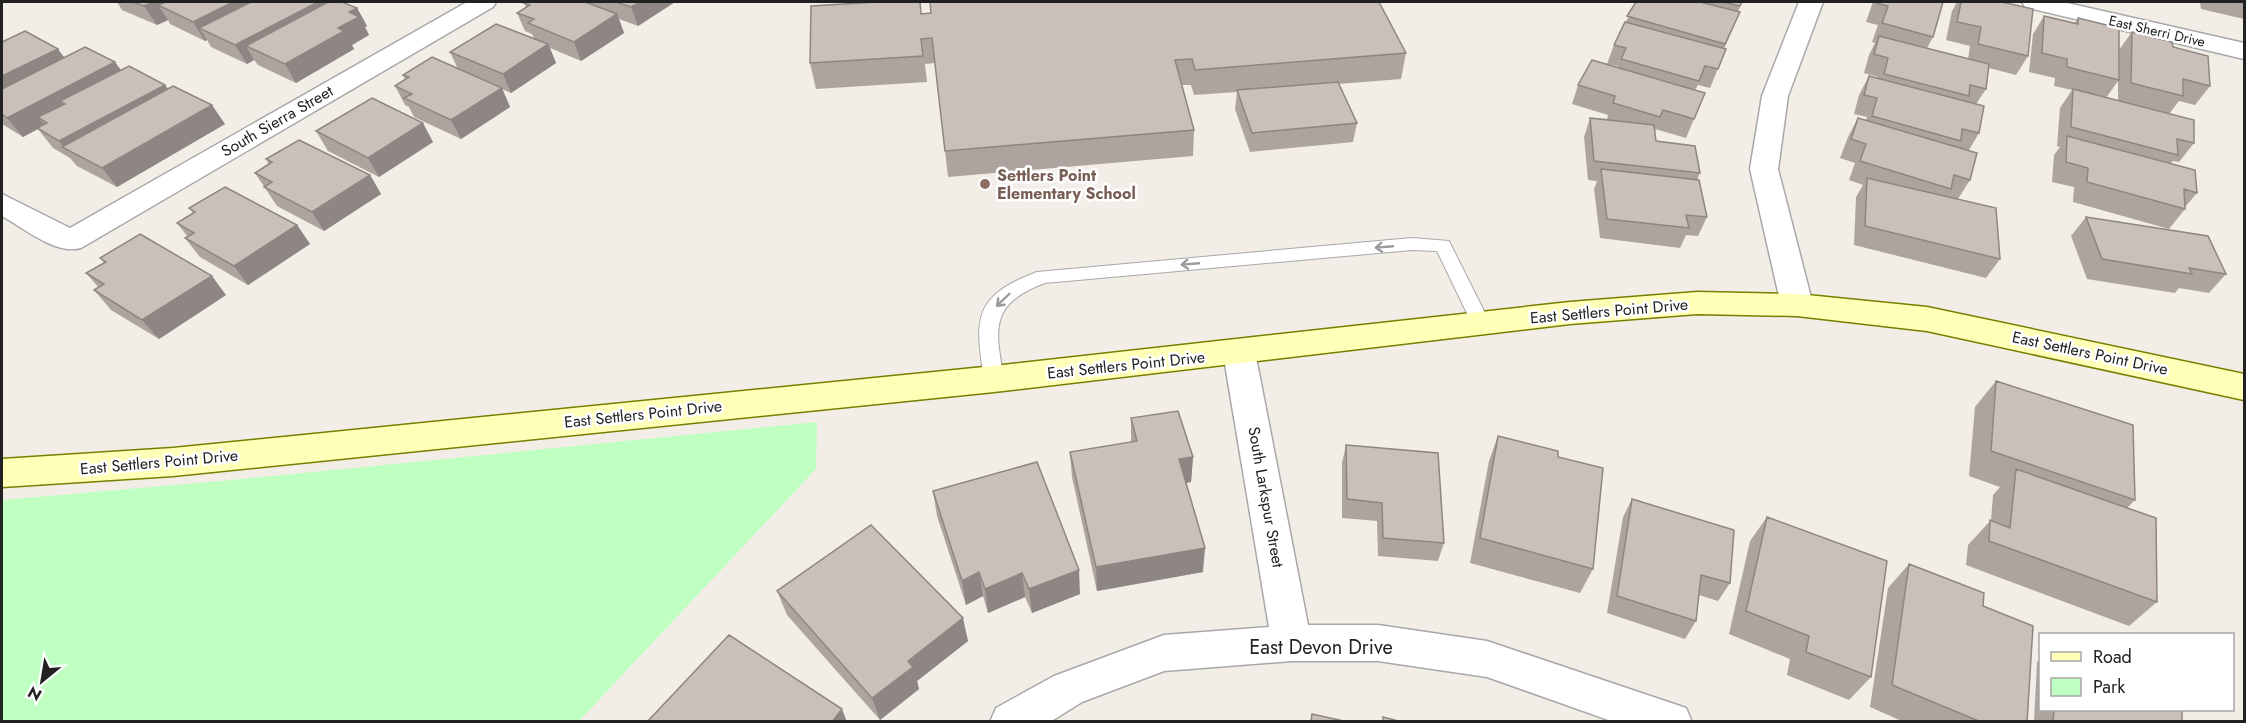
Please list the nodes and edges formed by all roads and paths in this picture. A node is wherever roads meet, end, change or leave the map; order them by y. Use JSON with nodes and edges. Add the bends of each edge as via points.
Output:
{"nodes":[{"id":1,"x":438,"y":2,"type":"edge"},
{"id":2,"x":1811,"y":2,"type":"edge"},
{"id":3,"x":2034,"y":2,"type":"edge"},
{"id":4,"x":475,"y":7,"type":"edge"},
{"id":5,"x":2244,"y":55,"type":"edge"},
{"id":6,"x":2,"y":204,"type":"edge"},
{"id":7,"x":1797,"y":305,"type":"junction"},
{"id":8,"x":1481,"y":323,"type":"junction"},
{"id":9,"x":1239,"y":352,"type":"junction"},
{"id":10,"x":994,"y":379,"type":"junction"},
{"id":11,"x":2244,"y":387,"type":"edge"},
{"id":12,"x":2,"y":473,"type":"edge"},
{"id":13,"x":1292,"y":643,"type":"junction"},
{"id":14,"x":1011,"y":722,"type":"edge"},
{"id":15,"x":1671,"y":722,"type":"edge"}],
"edges":[{"from":1,"to":4,"type":"street"},
{"from":2,"to":7,"type":"street","via":[[1775,96],[1764,169]]},
{"from":3,"to":5,"type":"street","name":"East Sherri Drive"},
{"from":4,"to":6,"type":"street","name":"South Sierra Street","via":[[70,241]]},
{"from":7,"to":8,"type":"street","name":"East Settlers Point Drive","via":[[1697,303]]},
{"from":7,"to":11,"type":"street","name":"East Settlers Point Drive","via":[[1927,319]]},
{"from":8,"to":9,"type":"street","name":"East Settlers Point Drive"},
{"from":8,"to":10,"type":"lane","one_way":true,"via":[[1443,245],[1412,244],[1043,277],[1017,285],[995,307],[987,328]]},
{"from":9,"to":10,"type":"street","name":"East Settlers Point Drive"},
{"from":9,"to":13,"type":"street","name":"South Larkspur Street"},
{"from":10,"to":12,"type":"street","name":"East Settlers Point Drive","via":[[173,462]]},
{"from":13,"to":14,"type":"street","name":"East Devon Drive","via":[[1164,653],[1068,689]]},
{"from":13,"to":15,"type":"street","name":"East Devon Drive","via":[[1378,643],[1487,659]]}]}
